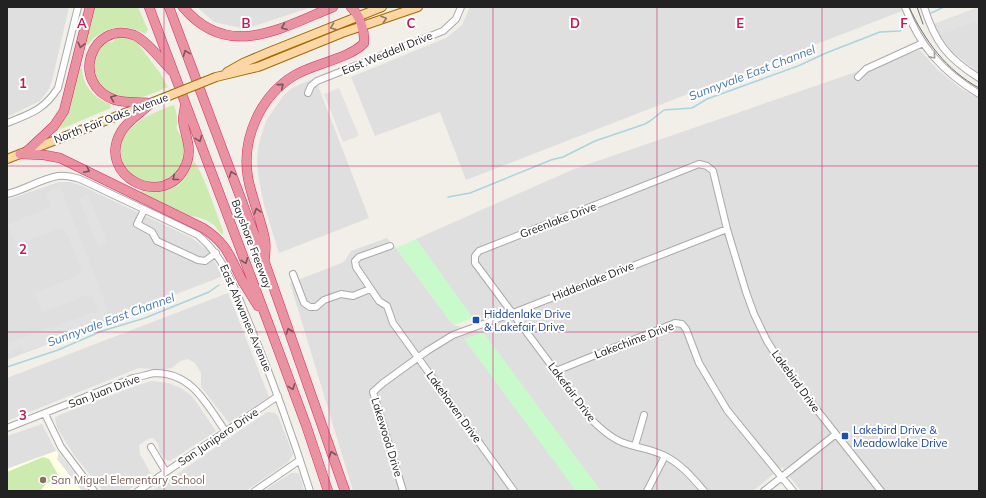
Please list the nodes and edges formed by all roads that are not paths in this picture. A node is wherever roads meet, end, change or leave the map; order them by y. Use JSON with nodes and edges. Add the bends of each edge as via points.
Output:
{"nodes":[{"id":1,"x":78,"y":7,"type":"edge"},
{"id":2,"x":90,"y":7,"type":"edge"},
{"id":3,"x":150,"y":7,"type":"edge"},
{"id":4,"x":168,"y":7,"type":"edge"},
{"id":5,"x":183,"y":7,"type":"edge"},
{"id":6,"x":333,"y":7,"type":"edge"},
{"id":7,"x":351,"y":7,"type":"edge"},
{"id":8,"x":382,"y":7,"type":"edge"},
{"id":9,"x":418,"y":7,"type":"edge"},
{"id":10,"x":461,"y":7,"type":"edge"},
{"id":11,"x":905,"y":7,"type":"edge"},
{"id":12,"x":924,"y":7,"type":"edge"},
{"id":13,"x":358,"y":17,"type":"junction"},
{"id":14,"x":362,"y":26,"type":"junction"},
{"id":15,"x":923,"y":43,"type":"junction"},
{"id":16,"x":174,"y":73,"type":"junction"},
{"id":17,"x":858,"y":77,"type":"dead end"},
{"id":18,"x":216,"y":78,"type":"junction"},
{"id":19,"x":979,"y":78,"type":"edge"},
{"id":20,"x":308,"y":93,"type":"dead end"},
{"id":21,"x":979,"y":94,"type":"edge"},
{"id":22,"x":151,"y":103,"type":"junction"},
{"id":23,"x":186,"y":103,"type":"junction"},
{"id":24,"x":7,"y":123,"type":"edge"},
{"id":25,"x":23,"y":154,"type":"junction"},
{"id":26,"x":7,"y":160,"type":"edge"},
{"id":27,"x":707,"y":166,"type":"joint"},
{"id":28,"x":7,"y":194,"type":"edge"},
{"id":29,"x":144,"y":210,"type":"junction"},
{"id":30,"x":727,"y":228,"type":"junction"},
{"id":31,"x":390,"y":246,"type":"dead end"},
{"id":32,"x":216,"y":253,"type":"junction"},
{"id":33,"x":265,"y":263,"type":"junction"},
{"id":34,"x":293,"y":274,"type":"dead end"},
{"id":35,"x":370,"y":289,"type":"junction"},
{"id":36,"x":513,"y":313,"type":"junction"},
{"id":37,"x":269,"y":324,"type":"junction"},
{"id":38,"x":418,"y":357,"type":"junction"},
{"id":39,"x":556,"y":371,"type":"junction"},
{"id":40,"x":278,"y":396,"type":"junction"},
{"id":41,"x":45,"y":414,"type":"junction"},
{"id":42,"x":644,"y":415,"type":"dead end"},
{"id":43,"x":7,"y":428,"type":"edge"},
{"id":44,"x":226,"y":432,"type":"junction"},
{"id":45,"x":836,"y":434,"type":"junction"},
{"id":46,"x":635,"y":446,"type":"junction"},
{"id":47,"x":151,"y":447,"type":"dead end"},
{"id":48,"x":665,"y":456,"type":"junction"},
{"id":49,"x":300,"y":460,"type":"junction"},
{"id":50,"x":166,"y":472,"type":"junction"},
{"id":51,"x":781,"y":477,"type":"junction"},
{"id":52,"x":94,"y":491,"type":"edge"},
{"id":53,"x":138,"y":491,"type":"edge"},
{"id":54,"x":256,"y":491,"type":"edge"},
{"id":55,"x":310,"y":491,"type":"edge"},
{"id":56,"x":328,"y":491,"type":"edge"},
{"id":57,"x":345,"y":491,"type":"edge"},
{"id":58,"x":403,"y":491,"type":"edge"},
{"id":59,"x":514,"y":491,"type":"edge"},
{"id":60,"x":647,"y":491,"type":"edge"},
{"id":61,"x":704,"y":491,"type":"edge"},
{"id":62,"x":764,"y":491,"type":"edge"},
{"id":63,"x":792,"y":491,"type":"edge"},
{"id":64,"x":881,"y":491,"type":"edge"}],
"edges":[{"from":1,"to":24,"type":"street","via":[[58,88],[47,104]]},
{"from":2,"to":25,"type":"highway","one_way":true,"via":[[64,111],[54,126]]},
{"from":3,"to":16,"type":"highway","name":"Bayshore Freeway"},
{"from":33,"to":4,"type":"highway","name":"Bayshore Freeway","one_way":true},
{"from":6,"to":5,"type":"highway","one_way":true,"via":[[264,34],[252,36],[225,35],[212,30],[200,24]]},
{"from":7,"to":13,"type":"highway"},
{"from":8,"to":13,"type":"main road","name":"North Fair Oaks Avenue"},
{"from":14,"to":9,"type":"main road","name":"North Fair Oaks Avenue","one_way":true},
{"from":10,"to":20,"type":"street","name":"East Weddell Drive","via":[[456,19],[443,31],[317,81],[310,86]]},
{"from":11,"to":15,"type":"street"},
{"from":12,"to":19,"type":"street","via":[[932,30],[942,47],[962,67]]},
{"from":13,"to":14,"type":"highway"},
{"from":13,"to":18,"type":"main road","name":"North Fair Oaks Avenue","one_way":true,"via":[[243,63]]},
{"from":14,"to":18,"type":"main road","name":"North Fair Oaks Avenue","via":[[258,67]]},
{"from":33,"to":14,"type":"highway","one_way":true,"via":[[265,240],[247,164],[257,117],[272,94],[295,75],[359,48],[364,43],[365,36]]},
{"from":15,"to":17,"type":"street","via":[[866,69]]},
{"from":15,"to":21,"type":"street","one_way":true,"via":[[949,73]]},
{"from":22,"to":16,"type":"highway","one_way":true,"via":[[115,100],[98,89],[91,78],[89,67],[96,45],[111,35],[134,35],[148,44]]},
{"from":16,"to":23,"type":"highway","name":"Bayshore Freeway"},
{"from":18,"to":22,"type":"main road","name":"North Fair Oaks Avenue","bridge":true},
{"from":23,"to":22,"type":"highway","one_way":true,"via":[[183,120],[189,150],[186,166],[175,179],[165,185],[152,187],[141,186],[124,174],[116,154],[117,142],[124,128]]},
{"from":22,"to":25,"type":"main road","name":"North Fair Oaks Avenue"},
{"from":23,"to":37,"type":"highway","name":"Bayshore Freeway","one_way":true},
{"from":25,"to":26,"type":"main road","name":"North Fair Oaks Avenue"},
{"from":25,"to":37,"type":"highway","one_way":true,"via":[[65,160],[212,233],[228,251]]},
{"from":27,"to":30,"type":"street","name":"Lakebird Drive","via":[[713,171]]},
{"from":27,"to":36,"type":"street","name":"Greenlake Drive","via":[[699,164],[479,251],[475,256],[475,262]]},
{"from":28,"to":29,"type":"street","name":"East Ahwanee Avenue","via":[[47,179],[70,176]]},
{"from":29,"to":32,"type":"street","name":"East Ahwanee Avenue","via":[[198,235]]},
{"from":29,"to":32,"type":"street","via":[[137,224],[152,232],[157,241],[198,260],[205,261]]},
{"from":30,"to":36,"type":"street","name":"Hiddenlake Drive"},
{"from":30,"to":45,"type":"street","name":"Lakebird Drive","via":[[746,292],[767,341],[787,372]]},
{"from":31,"to":35,"type":"street","via":[[354,261]]},
{"from":32,"to":40,"type":"street","name":"East Ahwanee Avenue","via":[[227,269]]},
{"from":57,"to":33,"type":"highway","name":"Bayshore Freeway","one_way":true},
{"from":34,"to":35,"type":"street","via":[[304,304],[310,307],[316,307],[324,300],[341,294],[353,296]]},
{"from":35,"to":38,"type":"street","name":"Lakehaven Drive","via":[[379,301],[387,306],[393,323]]},
{"from":36,"to":38,"type":"street","name":"Hiddenlake Drive","via":[[453,335]]},
{"from":36,"to":39,"type":"street","name":"Lakefair Drive"},
{"from":37,"to":56,"type":"highway","name":"Bayshore Freeway","one_way":true},
{"from":38,"to":58,"type":"street","name":"Lakewood Drive","via":[[373,392]]},
{"from":38,"to":59,"type":"street","name":"Lakehaven Drive"},
{"from":39,"to":46,"type":"street","name":"Lakefair Drive","via":[[592,420],[612,437]]},
{"from":39,"to":51,"type":"street","name":"Lakechime Drive","via":[[676,323],[682,324],[699,363],[727,410]]},
{"from":40,"to":44,"type":"street","name":"San Junipero Drive"},
{"from":40,"to":49,"type":"street","name":"East Ahwanee Avenue"},
{"from":41,"to":43,"type":"street","name":"San Juan Drive"},
{"from":41,"to":44,"type":"street","name":"San Juan Drive","via":[[134,378],[154,373],[183,379],[195,388]]},
{"from":41,"to":52,"type":"street","via":[[60,448]]},
{"from":42,"to":46,"type":"street"},
{"from":44,"to":50,"type":"street","name":"San Junipero Drive"},
{"from":45,"to":51,"type":"street"},
{"from":45,"to":64,"type":"street","name":"Lakebird Drive"},
{"from":46,"to":48,"type":"street","name":"Lakefair Drive"},
{"from":47,"to":50,"type":"street"},
{"from":48,"to":60,"type":"street"},
{"from":48,"to":61,"type":"street","name":"Lakefair Drive","via":[[681,465]]},
{"from":49,"to":54,"type":"street"},
{"from":49,"to":55,"type":"street","name":"East Ahwanee Avenue"},
{"from":50,"to":53,"type":"street","name":"San Junipero Drive"},
{"from":51,"to":62,"type":"street"},
{"from":51,"to":63,"type":"street","name":"Lakechime Drive"}]}
